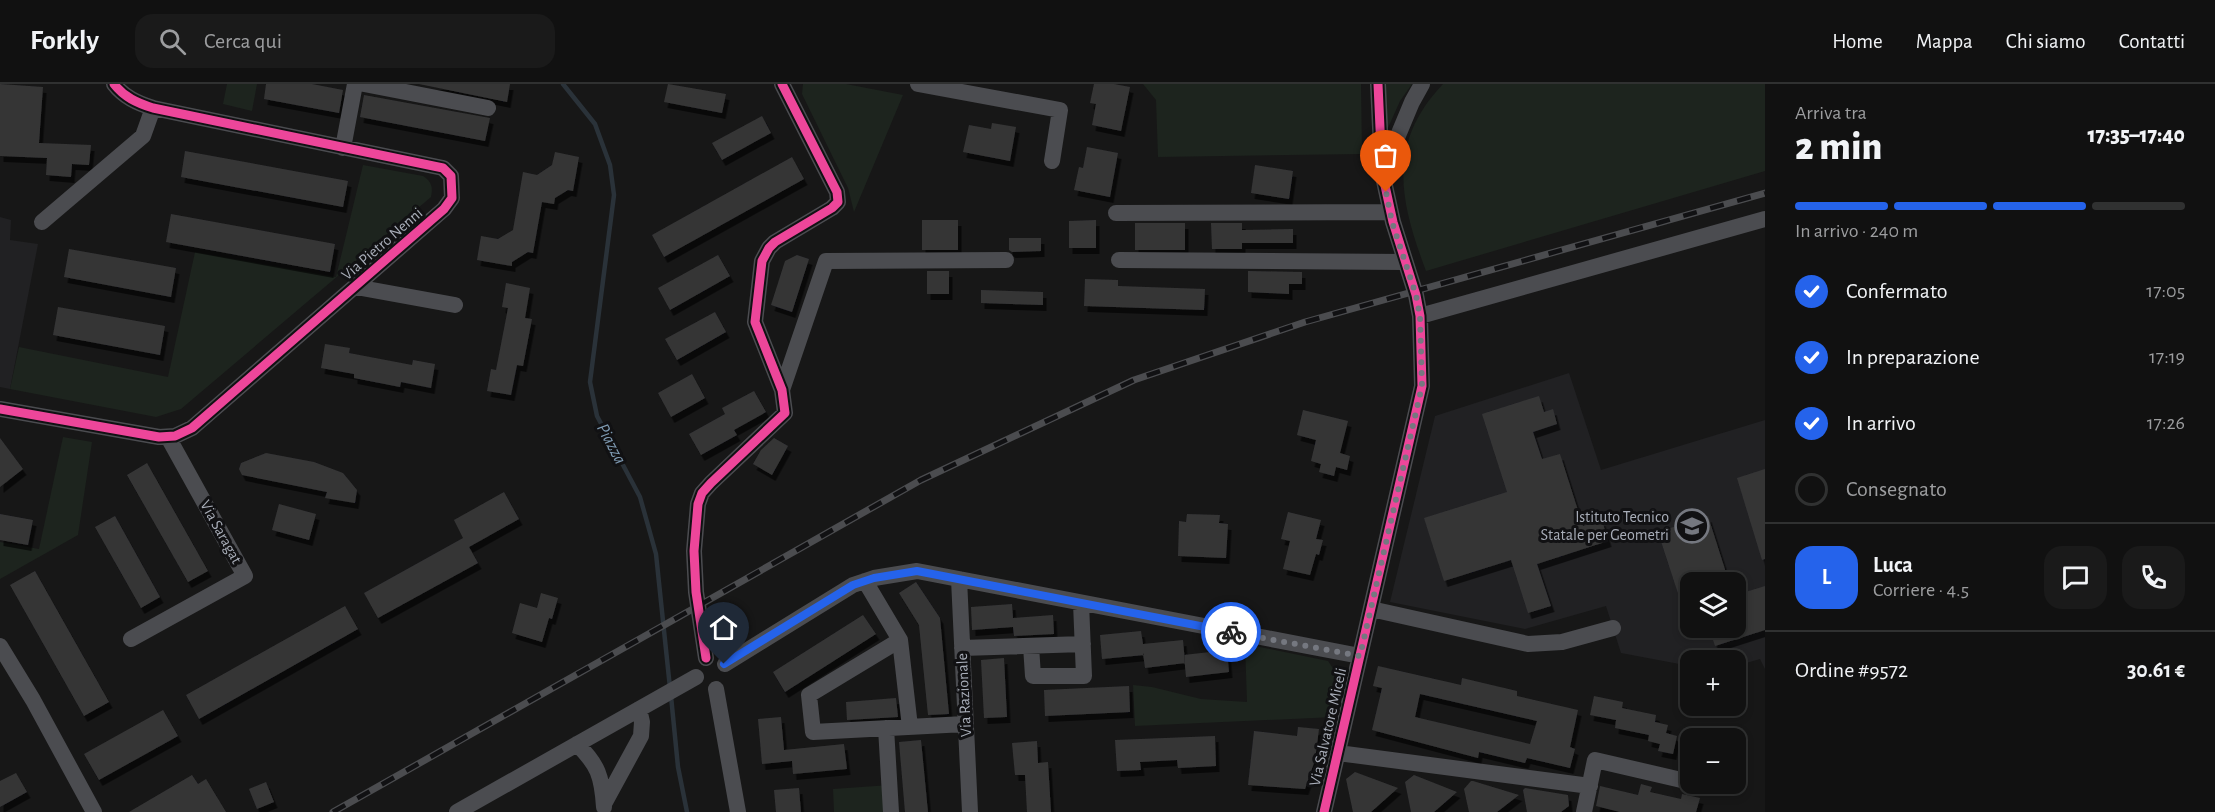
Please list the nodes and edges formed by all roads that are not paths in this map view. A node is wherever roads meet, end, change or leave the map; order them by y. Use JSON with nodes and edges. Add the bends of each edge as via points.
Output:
{"nodes":[{"id":1,"x":114,"y":84,"type":"edge"},
{"id":2,"x":355,"y":84,"type":"edge"},
{"id":3,"x":364,"y":84,"type":"edge"},
{"id":4,"x":782,"y":84,"type":"edge"},
{"id":5,"x":918,"y":84,"type":"edge"},
{"id":6,"x":1378,"y":84,"type":"edge"},
{"id":7,"x":1422,"y":84,"type":"edge"},
{"id":8,"x":153,"y":108,"type":"junction"},
{"id":9,"x":488,"y":108,"type":"dead end"},
{"id":10,"x":343,"y":148,"type":"junction"},
{"id":11,"x":1052,"y":161,"type":"dead end"},
{"id":12,"x":1382,"y":172,"type":"junction"},
{"id":13,"x":1390,"y":212,"type":"junction"},
{"id":14,"x":1116,"y":213,"type":"dead end"},
{"id":15,"x":1765,"y":219,"type":"edge"},
{"id":16,"x":42,"y":222,"type":"dead end"},
{"id":17,"x":1006,"y":260,"type":"dead end"},
{"id":18,"x":1119,"y":260,"type":"dead end"},
{"id":19,"x":1404,"y":262,"type":"junction"},
{"id":20,"x":356,"y":287,"type":"junction"},
{"id":21,"x":455,"y":305,"type":"dead end"},
{"id":22,"x":1420,"y":316,"type":"junction"},
{"id":23,"x":782,"y":390,"type":"junction"},
{"id":24,"x":0,"y":409,"type":"edge"},
{"id":25,"x":168,"y":437,"type":"junction"},
{"id":26,"x":959,"y":579,"type":"junction"},
{"id":27,"x":865,"y":581,"type":"junction"},
{"id":28,"x":1082,"y":603,"type":"junction"},
{"id":29,"x":1371,"y":609,"type":"junction"},
{"id":30,"x":1613,"y":628,"type":"dead end"},
{"id":31,"x":131,"y":639,"type":"dead end"},
{"id":32,"x":900,"y":640,"type":"junction"},
{"id":33,"x":1083,"y":644,"type":"junction"},
{"id":34,"x":0,"y":646,"type":"edge"},
{"id":35,"x":1031,"y":646,"type":"junction"},
{"id":36,"x":962,"y":648,"type":"junction"},
{"id":37,"x":1360,"y":656,"type":"junction"},
{"id":38,"x":706,"y":658,"type":"junction"},
{"id":39,"x":724,"y":664,"type":"junction"},
{"id":40,"x":689,"y":680,"type":"junction"},
{"id":41,"x":716,"y":688,"type":"junction"},
{"id":42,"x":639,"y":709,"type":"junction"},
{"id":43,"x":965,"y":724,"type":"junction"},
{"id":44,"x":910,"y":727,"type":"junction"},
{"id":45,"x":886,"y":728,"type":"junction"},
{"id":46,"x":577,"y":744,"type":"junction"},
{"id":47,"x":1338,"y":753,"type":"junction"},
{"id":48,"x":1680,"y":780,"type":"edge"},
{"id":49,"x":1590,"y":786,"type":"junction"},
{"id":50,"x":604,"y":808,"type":"edge"},
{"id":51,"x":464,"y":809,"type":"edge"},
{"id":52,"x":94,"y":812,"type":"edge"},
{"id":53,"x":738,"y":812,"type":"edge"},
{"id":54,"x":891,"y":812,"type":"edge"},
{"id":55,"x":970,"y":812,"type":"edge"},
{"id":56,"x":1324,"y":812,"type":"edge"},
{"id":57,"x":1584,"y":812,"type":"edge"}],
"edges":[{"from":1,"to":8,"type":"street","name":"Via Pietro Nenni","via":[[134,102]]},
{"from":2,"to":10,"type":"street"},
{"from":3,"to":9,"type":"street"},
{"from":4,"to":23,"type":"street","via":[[839,197],[832,208],[775,242],[762,261],[756,322]]},
{"from":5,"to":11,"type":"street","via":[[1060,110]]},
{"from":6,"to":12,"type":"street","name":"Via Salvatore Miceli"},
{"from":7,"to":12,"type":"street"},
{"from":8,"to":10,"type":"street","name":"Via Pietro Nenni"},
{"from":8,"to":16,"type":"street","via":[[143,136]]},
{"from":10,"to":20,"type":"street","name":"Via Pietro Nenni","via":[[443,168],[451,176],[453,186],[452,198],[444,209]]},
{"from":12,"to":13,"type":"street","name":"Via Salvatore Miceli"},
{"from":13,"to":14,"type":"street"},
{"from":13,"to":19,"type":"street","name":"Via Salvatore Miceli"},
{"from":15,"to":22,"type":"street"},
{"from":17,"to":23,"type":"street","via":[[826,261]]},
{"from":18,"to":19,"type":"street"},
{"from":19,"to":22,"type":"street","name":"Via Salvatore Miceli"},
{"from":20,"to":21,"type":"street"},
{"from":20,"to":25,"type":"street","name":"Via Pietro Nenni","via":[[211,414],[192,428]]},
{"from":22,"to":29,"type":"street","name":"Via Salvatore Miceli","via":[[1422,386]]},
{"from":23,"to":38,"type":"street","via":[[784,413],[711,483],[698,504],[694,572]]},
{"from":24,"to":25,"type":"street"},
{"from":25,"to":31,"type":"street","name":"Via Saragat","via":[[245,576]]},
{"from":26,"to":27,"type":"street","via":[[917,571]]},
{"from":26,"to":28,"type":"street"},
{"from":26,"to":36,"type":"street","name":"Via Razionale"},
{"from":27,"to":32,"type":"street"},
{"from":27,"to":39,"type":"street"},
{"from":28,"to":33,"type":"street"},
{"from":28,"to":37,"type":"street"},
{"from":29,"to":30,"type":"street","via":[[1528,644],[1562,642]]},
{"from":29,"to":37,"type":"street","name":"Via Salvatore Miceli"},
{"from":32,"to":44,"type":"street"},
{"from":32,"to":45,"type":"street","via":[[808,695],[813,732]]},
{"from":33,"to":35,"type":"street"},
{"from":33,"to":35,"type":"street","via":[[1084,676],[1033,676]]},
{"from":34,"to":52,"type":"street"},
{"from":35,"to":36,"type":"street"},
{"from":36,"to":43,"type":"street","name":"Via Razionale"},
{"from":37,"to":47,"type":"street","name":"Via Salvatore Miceli"},
{"from":38,"to":39,"type":"street","via":[[716,658]]},
{"from":38,"to":40,"type":"street"},
{"from":39,"to":41,"type":"street","via":[[726,679]]},
{"from":40,"to":41,"type":"street"},
{"from":40,"to":42,"type":"street"},
{"from":41,"to":53,"type":"street"},
{"from":42,"to":46,"type":"street"},
{"from":42,"to":50,"type":"street","via":[[641,736]]},
{"from":43,"to":44,"type":"street"},
{"from":43,"to":55,"type":"street","name":"Via Razionale"},
{"from":44,"to":45,"type":"street"},
{"from":45,"to":54,"type":"street"},
{"from":46,"to":50,"type":"street","via":[[594,760]]},
{"from":46,"to":51,"type":"street"},
{"from":47,"to":49,"type":"street"},
{"from":47,"to":56,"type":"street","name":"Via Salvatore Miceli"},
{"from":48,"to":49,"type":"street","via":[[1595,760]]},
{"from":49,"to":57,"type":"street"}]}
